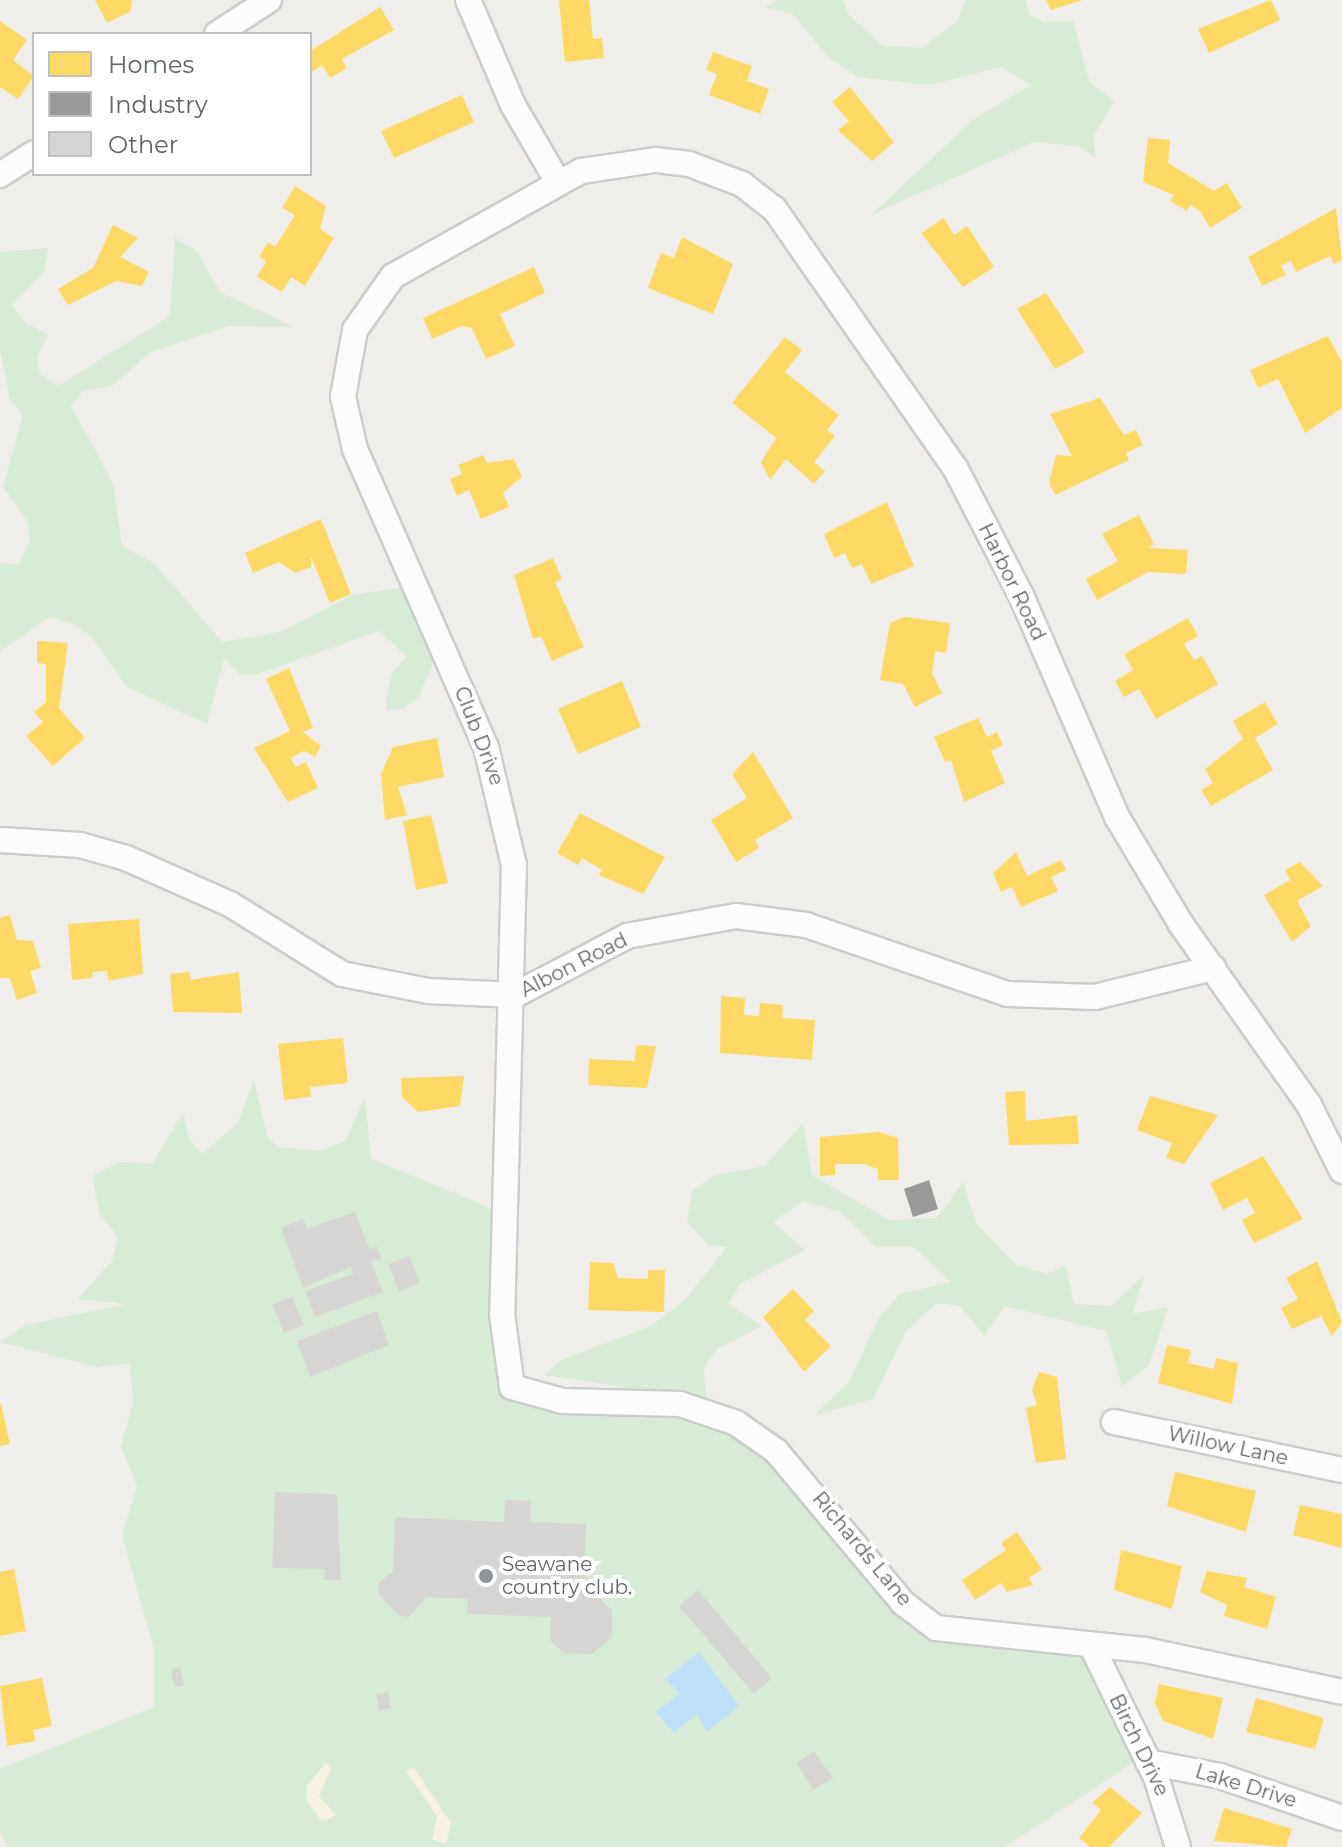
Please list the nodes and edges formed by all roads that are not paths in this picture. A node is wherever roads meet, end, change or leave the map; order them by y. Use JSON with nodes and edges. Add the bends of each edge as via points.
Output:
{"nodes":[{"id":1,"x":269,"y":0,"type":"edge"},
{"id":2,"x":468,"y":0,"type":"edge"},
{"id":3,"x":220,"y":32,"type":"edge"},
{"id":4,"x":32,"y":154,"type":"edge"},
{"id":5,"x":0,"y":175,"type":"edge"},
{"id":6,"x":556,"y":179,"type":"junction"},
{"id":7,"x":0,"y":840,"type":"edge"},
{"id":8,"x":1213,"y":968,"type":"junction"},
{"id":9,"x":515,"y":995,"type":"junction"},
{"id":10,"x":1342,"y":1171,"type":"edge"},
{"id":11,"x":542,"y":1398,"type":"joint"},
{"id":12,"x":1114,"y":1422,"type":"dead end"},
{"id":13,"x":1342,"y":1470,"type":"edge"},
{"id":14,"x":1091,"y":1645,"type":"junction"},
{"id":15,"x":1342,"y":1692,"type":"edge"},
{"id":16,"x":1148,"y":1762,"type":"junction"},
{"id":17,"x":1342,"y":1818,"type":"edge"},
{"id":18,"x":1178,"y":1847,"type":"edge"}],
"edges":[{"from":1,"to":3,"type":"street"},
{"from":2,"to":6,"type":"street","via":[[513,105]]},
{"from":4,"to":5,"type":"street"},
{"from":6,"to":8,"type":"street","name":"Harbor Road","via":[[655,160],[689,164],[742,184],[796,234],[955,468],[1022,597],[1117,817]]},
{"from":6,"to":9,"type":"street","name":"Club Drive","via":[[393,276],[355,330],[343,397],[355,449],[500,788],[514,865]]},
{"from":7,"to":9,"type":"street","name":"Albon Road","via":[[80,845],[126,858],[195,886],[315,959],[380,986]]},
{"from":8,"to":9,"type":"street","name":"Albon Road","via":[[1095,997],[1008,994],[806,925],[736,916],[627,936]]},
{"from":8,"to":10,"type":"street","name":"Harbor Road","via":[[1309,1105]]},
{"from":9,"to":11,"type":"street","name":"Club Drive","via":[[502,1343],[512,1387]]},
{"from":11,"to":14,"type":"street","name":"Richards Lane","via":[[680,1404],[721,1415],[776,1451],[903,1603],[936,1628]]},
{"from":12,"to":13,"type":"street","name":"Willow Lane"},
{"from":14,"to":15,"type":"street","name":"Richards Lane","via":[[1255,1668]]},
{"from":14,"to":16,"type":"street","name":"Birch Drive"},
{"from":16,"to":17,"type":"street","name":"Lake Drive","via":[[1220,1776]]},
{"from":16,"to":18,"type":"street","name":"Birch Drive"}]}
